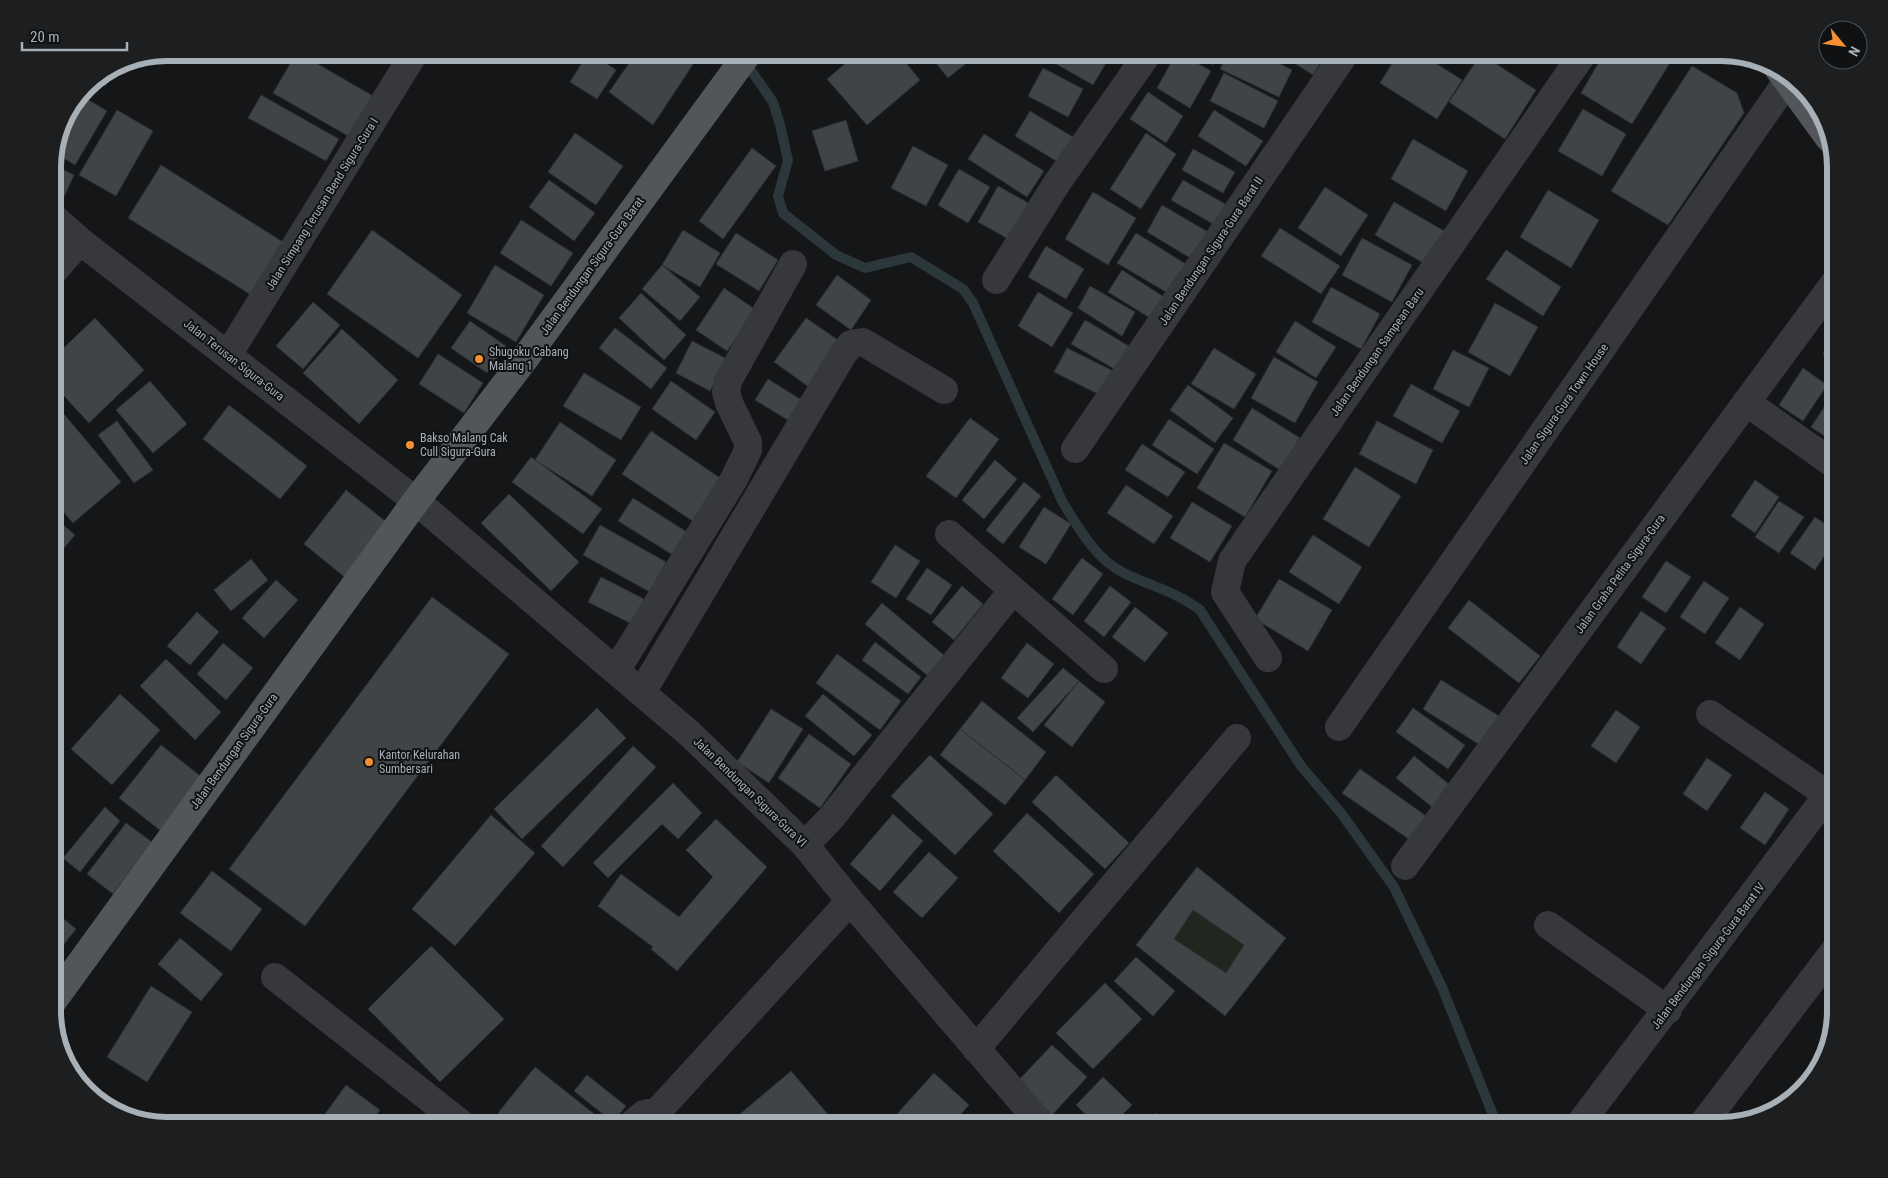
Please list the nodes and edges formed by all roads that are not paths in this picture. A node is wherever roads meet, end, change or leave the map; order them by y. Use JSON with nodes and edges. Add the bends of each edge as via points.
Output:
{"nodes":[{"id":1,"x":409,"y":61,"type":"edge"},
{"id":2,"x":742,"y":61,"type":"edge"},
{"id":3,"x":1143,"y":61,"type":"edge"},
{"id":4,"x":1340,"y":61,"type":"edge"},
{"id":5,"x":1578,"y":61,"type":"edge"},
{"id":6,"x":1780,"y":79,"type":"edge"},
{"id":7,"x":61,"y":224,"type":"edge"},
{"id":8,"x":80,"y":241,"type":"junction"},
{"id":9,"x":61,"y":263,"type":"edge"},
{"id":10,"x":793,"y":264,"type":"dead end"},
{"id":11,"x":996,"y":280,"type":"dead end"},
{"id":12,"x":1827,"y":293,"type":"edge"},
{"id":13,"x":228,"y":355,"type":"junction"},
{"id":14,"x":944,"y":390,"type":"dead end"},
{"id":15,"x":1746,"y":402,"type":"junction"},
{"id":16,"x":1076,"y":449,"type":"dead end"},
{"id":17,"x":1827,"y":459,"type":"edge"},
{"id":18,"x":416,"y":501,"type":"junction"},
{"id":19,"x":949,"y":534,"type":"dead end"},
{"id":20,"x":1013,"y":590,"type":"junction"},
{"id":21,"x":1268,"y":658,"type":"dead end"},
{"id":22,"x":1104,"y":669,"type":"dead end"},
{"id":23,"x":616,"y":671,"type":"junction"},
{"id":24,"x":642,"y":692,"type":"junction"},
{"id":25,"x":1710,"y":714,"type":"dead end"},
{"id":26,"x":1339,"y":727,"type":"dead end"},
{"id":27,"x":1237,"y":738,"type":"dead end"},
{"id":28,"x":1827,"y":787,"type":"edge"},
{"id":29,"x":1827,"y":795,"type":"edge"},
{"id":30,"x":805,"y":845,"type":"junction"},
{"id":31,"x":1405,"y":866,"type":"dead end"},
{"id":32,"x":850,"y":901,"type":"junction"},
{"id":33,"x":1548,"y":925,"type":"dead end"},
{"id":34,"x":1827,"y":962,"type":"edge"},
{"id":35,"x":275,"y":977,"type":"dead end"},
{"id":36,"x":61,"y":989,"type":"edge"},
{"id":37,"x":1668,"y":1010,"type":"junction"},
{"id":38,"x":976,"y":1049,"type":"junction"},
{"id":39,"x":452,"y":1117,"type":"edge"},
{"id":40,"x":641,"y":1117,"type":"edge"},
{"id":41,"x":659,"y":1117,"type":"edge"},
{"id":42,"x":665,"y":1117,"type":"edge"},
{"id":43,"x":1034,"y":1117,"type":"edge"},
{"id":44,"x":1586,"y":1117,"type":"edge"},
{"id":45,"x":1709,"y":1117,"type":"edge"}],
"edges":[{"from":1,"to":13,"type":"street","name":"Jalan Simpang Terusan Bend Sigura-Gura I"},
{"from":2,"to":18,"type":"main road","name":"Jalan Bendungan Sigura-Gura Barat","via":[[526,357]]},
{"from":3,"to":11,"type":"street","via":[[1057,183]]},
{"from":4,"to":16,"type":"street","name":"Jalan Bendungan Sigura-Gura Barat II"},
{"from":5,"to":21,"type":"street","name":"Jalan Bendungan Sampean Baru","via":[[1232,561],[1225,592]]},
{"from":6,"to":26,"type":"street","name":"Jalan Sigura-Gura Town House"},
{"from":7,"to":8,"type":"street","name":"Jalan Terusan Sigura-Gura"},
{"from":8,"to":9,"type":"street"},
{"from":8,"to":13,"type":"street","name":"Jalan Terusan Sigura-Gura"},
{"from":10,"to":23,"type":"street","via":[[728,381],[726,392],[748,442],[748,450],[734,479]]},
{"from":12,"to":15,"type":"street","name":"Jalan Graha Pelita Sigura-Gura"},
{"from":13,"to":18,"type":"street","name":"Jalan Terusan Sigura-Gura"},
{"from":14,"to":24,"type":"street","via":[[863,342],[851,344]]},
{"from":15,"to":17,"type":"street"},
{"from":15,"to":31,"type":"street","name":"Jalan Graha Pelita Sigura-Gura"},
{"from":18,"to":23,"type":"street","name":"Jalan Bendungan Sigura-Gura VI"},
{"from":18,"to":36,"type":"main road","name":"Jalan Bendungan Sigura-Gura"},
{"from":19,"to":20,"type":"street"},
{"from":20,"to":22,"type":"street"},
{"from":20,"to":30,"type":"street","via":[[831,818]]},
{"from":23,"to":24,"type":"street","name":"Jalan Bendungan Sigura-Gura VI"},
{"from":24,"to":30,"type":"street","name":"Jalan Bendungan Sigura-Gura VI"},
{"from":25,"to":28,"type":"street"},
{"from":27,"to":38,"type":"street"},
{"from":29,"to":37,"type":"street","name":"Jalan Bendungan Sigura-Gura Barat IV"},
{"from":30,"to":32,"type":"street","name":"Jalan Bendungan Sigura-Gura VI"},
{"from":32,"to":38,"type":"street","name":"Jalan Bendungan Sigura-Gura VI"},
{"from":32,"to":42,"type":"street"},
{"from":33,"to":37,"type":"street"},
{"from":34,"to":45,"type":"street"},
{"from":35,"to":39,"type":"street"},
{"from":37,"to":44,"type":"street","name":"Jalan Bendungan Sigura-Gura Barat IV"},
{"from":38,"to":43,"type":"street","name":"Jalan Bendungan Sigura-Gura VI"},
{"from":40,"to":41,"type":"street","via":[[644,1114]]}]}
